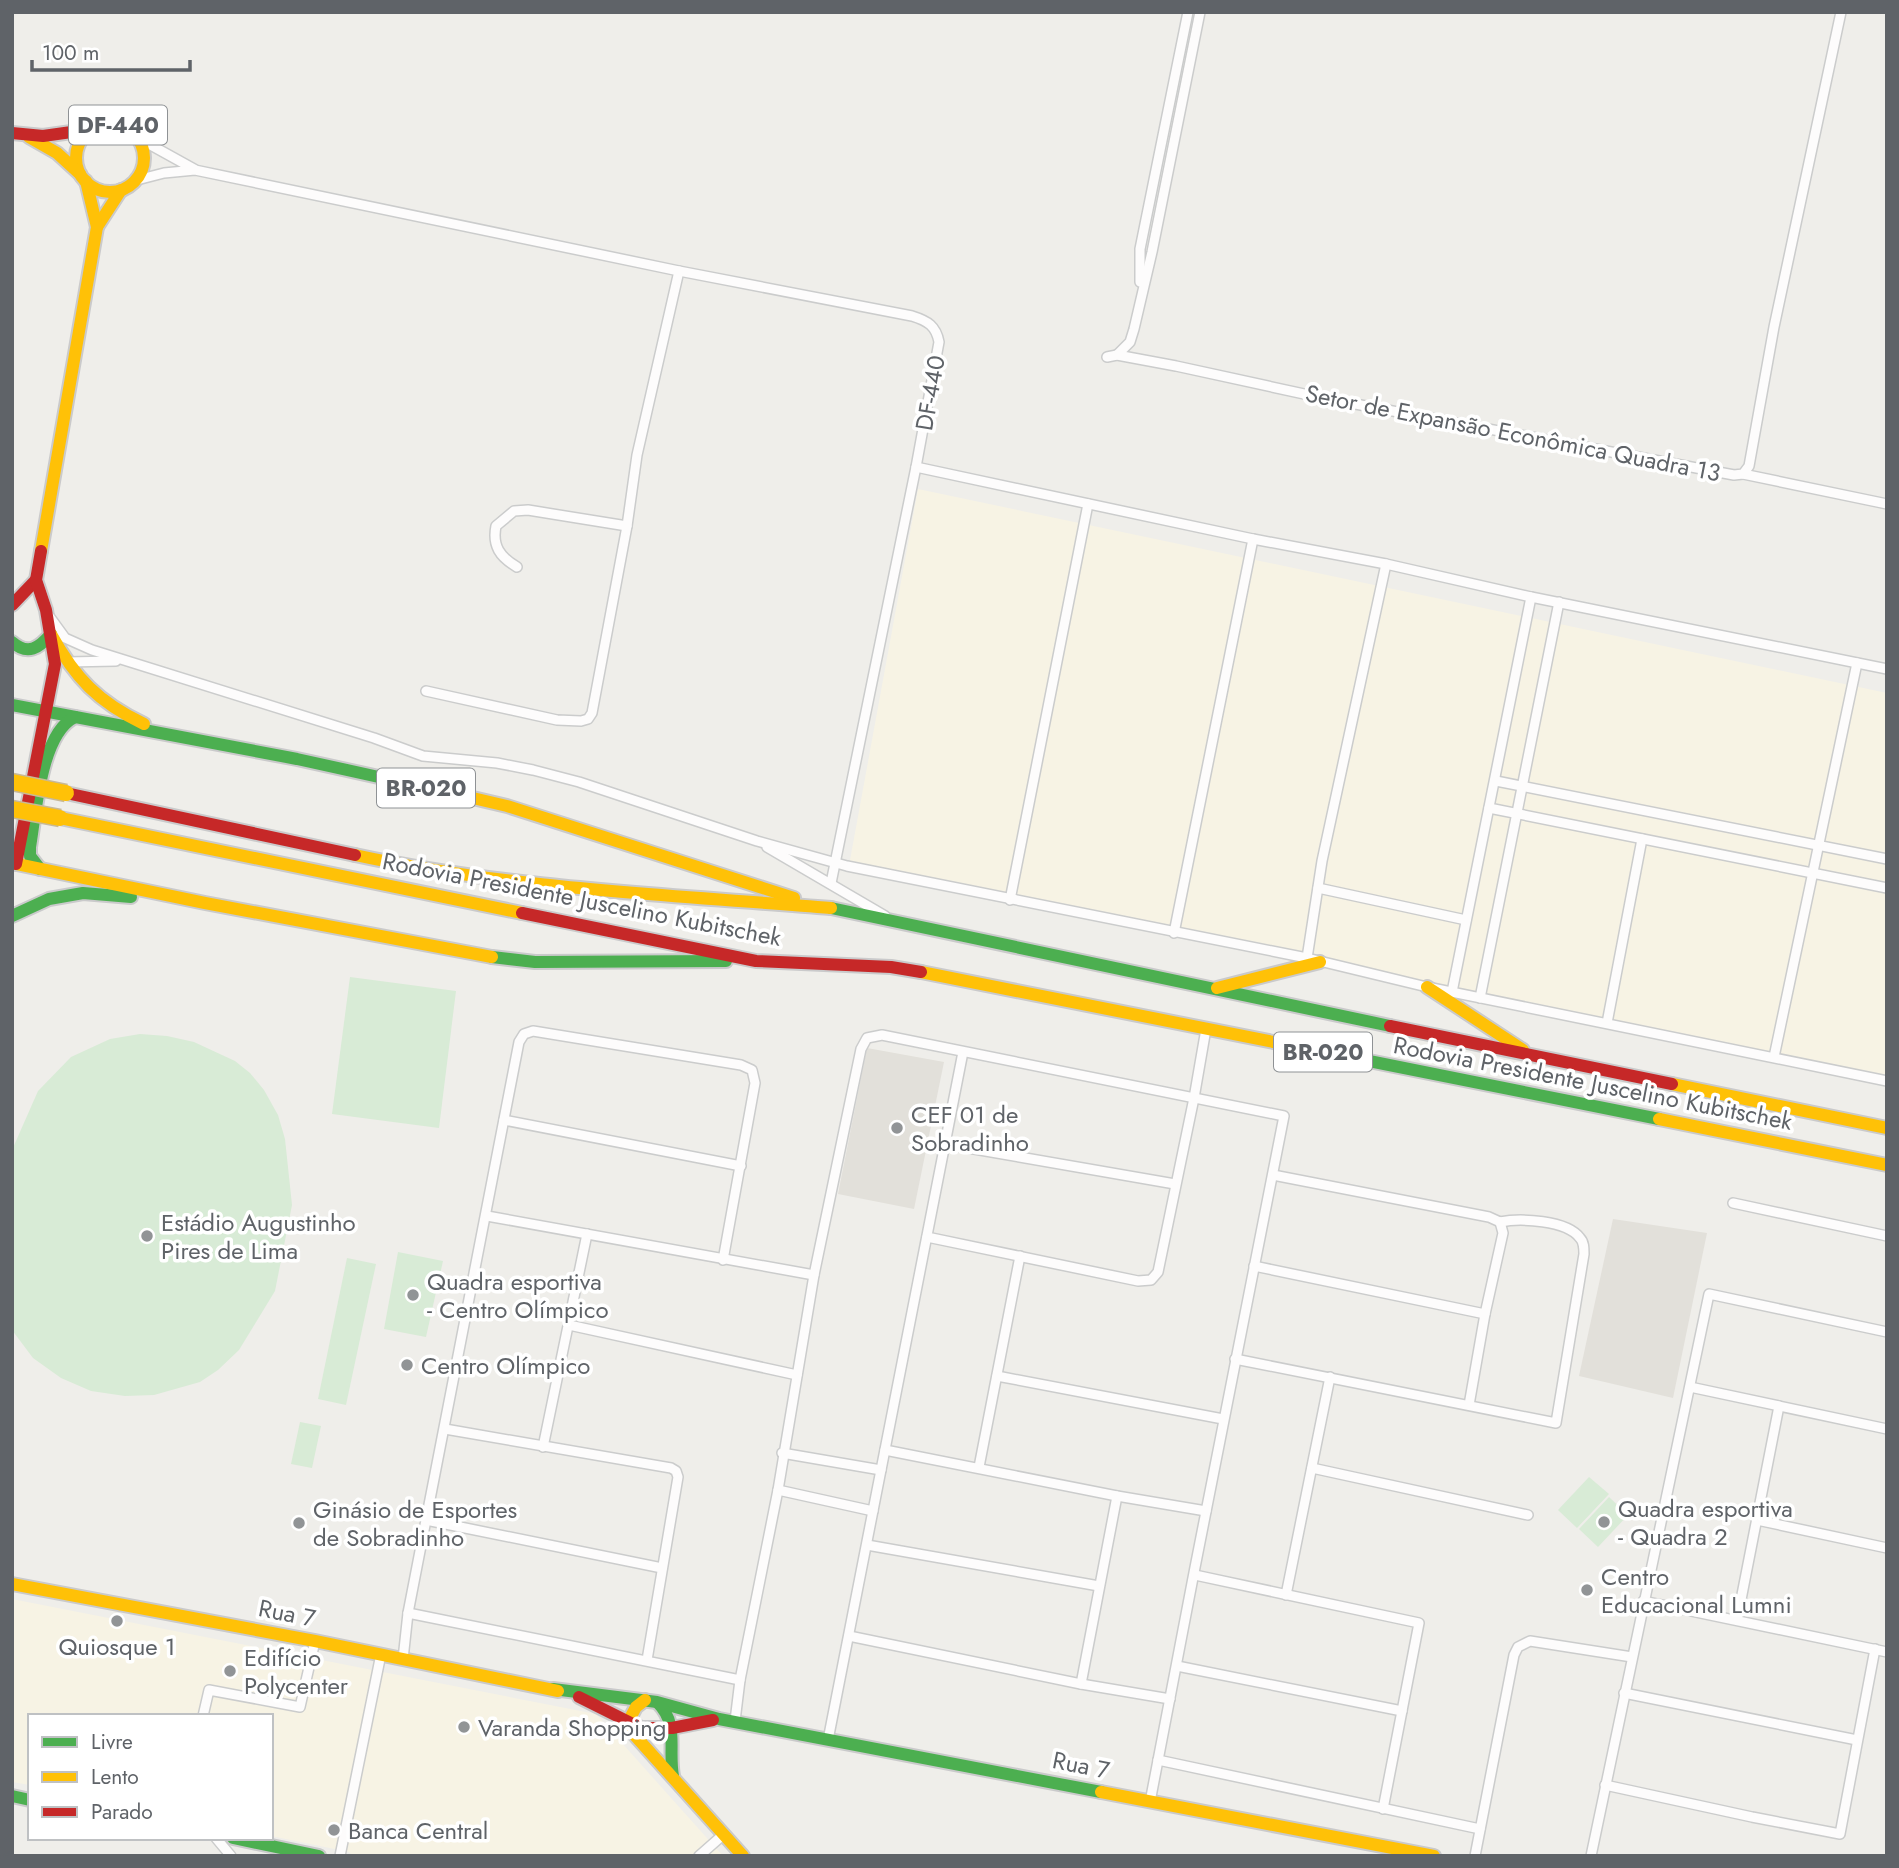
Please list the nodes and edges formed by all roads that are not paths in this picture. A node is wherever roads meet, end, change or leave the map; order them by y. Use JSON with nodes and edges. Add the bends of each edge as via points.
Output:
{"nodes":[{"id":1,"x":1188,"y":12,"type":"edge"},
{"id":2,"x":1200,"y":12,"type":"edge"},
{"id":3,"x":1841,"y":12,"type":"edge"},
{"id":4,"x":93,"y":129,"type":"junction"},
{"id":5,"x":20,"y":134,"type":"edge"},
{"id":6,"x":138,"y":138,"type":"junction"},
{"id":7,"x":195,"y":170,"type":"junction"},
{"id":8,"x":83,"y":177,"type":"junction"},
{"id":9,"x":136,"y":180,"type":"junction"},
{"id":10,"x":121,"y":190,"type":"junction"},
{"id":11,"x":97,"y":227,"type":"junction"},
{"id":12,"x":679,"y":271,"type":"junction"},
{"id":13,"x":1140,"y":294,"type":"junction"},
{"id":14,"x":916,"y":467,"type":"junction"},
{"id":15,"x":1743,"y":474,"type":"junction"},
{"id":16,"x":1088,"y":504,"type":"junction"},
{"id":17,"x":1887,"y":504,"type":"edge"},
{"id":18,"x":627,"y":526,"type":"junction"},
{"id":19,"x":1253,"y":539,"type":"junction"},
{"id":20,"x":1386,"y":564,"type":"junction"},
{"id":21,"x":517,"y":567,"type":"dead end"},
{"id":22,"x":36,"y":580,"type":"junction"},
{"id":23,"x":1531,"y":597,"type":"junction"},
{"id":24,"x":1559,"y":602,"type":"junction"},
{"id":25,"x":12,"y":605,"type":"edge"},
{"id":26,"x":46,"y":610,"type":"junction"},
{"id":27,"x":51,"y":634,"type":"junction"},
{"id":28,"x":12,"y":642,"type":"edge"},
{"id":29,"x":128,"y":661,"type":"junction"},
{"id":30,"x":60,"y":663,"type":"junction"},
{"id":31,"x":1857,"y":663,"type":"junction"},
{"id":32,"x":1887,"y":669,"type":"edge"},
{"id":33,"x":426,"y":691,"type":"dead end"},
{"id":34,"x":12,"y":705,"type":"edge"},
{"id":35,"x":45,"y":711,"type":"junction"},
{"id":36,"x":75,"y":717,"type":"junction"},
{"id":37,"x":175,"y":737,"type":"junction"},
{"id":38,"x":1496,"y":781,"type":"junction"},
{"id":39,"x":12,"y":782,"type":"edge"},
{"id":40,"x":1521,"y":786,"type":"junction"},
{"id":41,"x":1489,"y":808,"type":"junction"},
{"id":42,"x":12,"y":809,"type":"edge"},
{"id":43,"x":1516,"y":814,"type":"junction"},
{"id":44,"x":1642,"y":839,"type":"junction"},
{"id":45,"x":757,"y":841,"type":"junction"},
{"id":46,"x":1818,"y":845,"type":"junction"},
{"id":47,"x":1887,"y":859,"type":"edge"},
{"id":48,"x":835,"y":862,"type":"junction"},
{"id":49,"x":13,"y":867,"type":"edge"},
{"id":50,"x":40,"y":869,"type":"junction"},
{"id":51,"x":1813,"y":874,"type":"junction"},
{"id":52,"x":831,"y":883,"type":"junction"},
{"id":53,"x":1318,"y":888,"type":"junction"},
{"id":54,"x":1887,"y":888,"type":"edge"},
{"id":55,"x":1010,"y":900,"type":"junction"},
{"id":56,"x":205,"y":903,"type":"junction"},
{"id":57,"x":831,"y":908,"type":"junction"},
{"id":58,"x":12,"y":916,"type":"edge"},
{"id":59,"x":1466,"y":920,"type":"junction"},
{"id":60,"x":896,"y":924,"type":"junction"},
{"id":61,"x":1174,"y":933,"type":"junction"},
{"id":62,"x":1313,"y":960,"type":"junction"},
{"id":63,"x":756,"y":961,"type":"junction"},
{"id":64,"x":1427,"y":987,"type":"junction"},
{"id":65,"x":1212,"y":989,"type":"junction"},
{"id":66,"x":1452,"y":992,"type":"junction"},
{"id":67,"x":1480,"y":998,"type":"junction"},
{"id":68,"x":1607,"y":1023,"type":"junction"},
{"id":69,"x":1206,"y":1028,"type":"junction"},
{"id":70,"x":963,"y":1052,"type":"junction"},
{"id":71,"x":1531,"y":1055,"type":"junction"},
{"id":72,"x":1774,"y":1057,"type":"junction"},
{"id":73,"x":1887,"y":1081,"type":"edge"},
{"id":74,"x":1194,"y":1098,"type":"junction"},
{"id":75,"x":504,"y":1120,"type":"junction"},
{"id":76,"x":1887,"y":1128,"type":"edge"},
{"id":77,"x":945,"y":1144,"type":"junction"},
{"id":78,"x":1887,"y":1165,"type":"edge"},
{"id":79,"x":741,"y":1166,"type":"junction"},
{"id":80,"x":1273,"y":1175,"type":"junction"},
{"id":81,"x":1175,"y":1184,"type":"junction"},
{"id":82,"x":1733,"y":1203,"type":"dead end"},
{"id":83,"x":487,"y":1216,"type":"junction"},
{"id":84,"x":1500,"y":1223,"type":"junction"},
{"id":85,"x":587,"y":1234,"type":"junction"},
{"id":86,"x":1887,"y":1236,"type":"edge"},
{"id":87,"x":927,"y":1237,"type":"junction"},
{"id":88,"x":1020,"y":1256,"type":"junction"},
{"id":89,"x":723,"y":1260,"type":"junction"},
{"id":90,"x":1254,"y":1266,"type":"junction"},
{"id":91,"x":814,"y":1275,"type":"junction"},
{"id":92,"x":1485,"y":1314,"type":"junction"},
{"id":93,"x":569,"y":1325,"type":"junction"},
{"id":94,"x":1887,"y":1332,"type":"edge"},
{"id":95,"x":1234,"y":1359,"type":"junction"},
{"id":96,"x":797,"y":1375,"type":"junction"},
{"id":97,"x":997,"y":1376,"type":"junction"},
{"id":98,"x":1330,"y":1377,"type":"junction"},
{"id":99,"x":1690,"y":1387,"type":"junction"},
{"id":100,"x":1469,"y":1405,"type":"junction"},
{"id":101,"x":1779,"y":1406,"type":"junction"},
{"id":102,"x":1223,"y":1419,"type":"junction"},
{"id":103,"x":445,"y":1429,"type":"junction"},
{"id":104,"x":1887,"y":1429,"type":"edge"},
{"id":105,"x":543,"y":1447,"type":"junction"},
{"id":106,"x":885,"y":1450,"type":"junction"},
{"id":107,"x":782,"y":1453,"type":"junction"},
{"id":108,"x":979,"y":1467,"type":"junction"},
{"id":109,"x":1312,"y":1468,"type":"junction"},
{"id":110,"x":881,"y":1470,"type":"junction"},
{"id":111,"x":778,"y":1490,"type":"junction"},
{"id":112,"x":1117,"y":1496,"type":"junction"},
{"id":113,"x":873,"y":1511,"type":"junction"},
{"id":114,"x":1206,"y":1511,"type":"junction"},
{"id":115,"x":1528,"y":1515,"type":"dead end"},
{"id":116,"x":426,"y":1520,"type":"junction"},
{"id":117,"x":1756,"y":1520,"type":"junction"},
{"id":118,"x":867,"y":1545,"type":"junction"},
{"id":119,"x":1887,"y":1548,"type":"edge"},
{"id":120,"x":662,"y":1568,"type":"junction"},
{"id":121,"x":1195,"y":1575,"type":"junction"},
{"id":122,"x":12,"y":1584,"type":"edge"},
{"id":123,"x":1099,"y":1586,"type":"junction"},
{"id":124,"x":1286,"y":1595,"type":"junction"},
{"id":125,"x":1643,"y":1601,"type":"junction"},
{"id":126,"x":408,"y":1613,"type":"junction"},
{"id":127,"x":1737,"y":1620,"type":"junction"},
{"id":128,"x":849,"y":1636,"type":"junction"},
{"id":129,"x":315,"y":1641,"type":"junction"},
{"id":130,"x":1875,"y":1649,"type":"junction"},
{"id":131,"x":1887,"y":1651,"type":"edge"},
{"id":132,"x":381,"y":1654,"type":"junction"},
{"id":133,"x":1632,"y":1657,"type":"junction"},
{"id":134,"x":403,"y":1659,"type":"junction"},
{"id":135,"x":647,"y":1660,"type":"junction"},
{"id":136,"x":1177,"y":1666,"type":"junction"},
{"id":137,"x":740,"y":1681,"type":"junction"},
{"id":138,"x":1081,"y":1684,"type":"junction"},
{"id":139,"x":553,"y":1689,"type":"junction"},
{"id":140,"x":1624,"y":1693,"type":"junction"},
{"id":141,"x":1170,"y":1699,"type":"junction"},
{"id":142,"x":651,"y":1701,"type":"junction"},
{"id":143,"x":1402,"y":1711,"type":"junction"},
{"id":144,"x":204,"y":1714,"type":"edge"},
{"id":145,"x":727,"y":1720,"type":"junction"},
{"id":146,"x":628,"y":1723,"type":"junction"},
{"id":147,"x":673,"y":1727,"type":"junction"},
{"id":148,"x":828,"y":1740,"type":"junction"},
{"id":149,"x":1857,"y":1740,"type":"junction"},
{"id":150,"x":1158,"y":1760,"type":"junction"},
{"id":151,"x":673,"y":1777,"type":"junction"},
{"id":152,"x":1605,"y":1785,"type":"junction"},
{"id":153,"x":1150,"y":1802,"type":"junction"},
{"id":154,"x":1383,"y":1809,"type":"junction"},
{"id":155,"x":1480,"y":1829,"type":"junction"},
{"id":156,"x":724,"y":1834,"type":"junction"},
{"id":157,"x":218,"y":1840,"type":"edge"},
{"id":158,"x":243,"y":1840,"type":"edge"},
{"id":159,"x":231,"y":1856,"type":"edge"},
{"id":160,"x":319,"y":1856,"type":"edge"},
{"id":161,"x":340,"y":1856,"type":"edge"},
{"id":162,"x":699,"y":1856,"type":"edge"},
{"id":163,"x":743,"y":1856,"type":"edge"},
{"id":164,"x":1434,"y":1856,"type":"edge"},
{"id":165,"x":1475,"y":1856,"type":"edge"},
{"id":166,"x":1591,"y":1856,"type":"edge"}],
"edges":[{"from":1,"to":13,"type":"street","via":[[1140,249]]},
{"from":2,"to":13,"type":"street"},
{"from":3,"to":15,"type":"street","name":"Setor de Expansão Econômica Quadra 13","via":[[1749,466]]},
{"from":4,"to":5,"type":"main road","number":"DF-440"},
{"from":4,"to":6,"type":"main road","number":"DF-440","via":[[117,125]]},
{"from":4,"to":8,"type":"main road","number":"DF-440","via":[[78,148],[77,166]]},
{"from":5,"to":8,"type":"main road","number":"DF-440","via":[[57,153]]},
{"from":6,"to":7,"type":"street","number":"DF-440"},
{"from":6,"to":9,"type":"main road","number":"DF-440","via":[[144,162]]},
{"from":7,"to":9,"type":"street","number":"DF-440"},
{"from":7,"to":12,"type":"street","number":"DF-440"},
{"from":8,"to":10,"type":"main road","number":"DF-440","via":[[102,191]]},
{"from":8,"to":11,"type":"main road"},
{"from":9,"to":10,"type":"main road","number":"DF-440"},
{"from":10,"to":11,"type":"main road"},
{"from":11,"to":22,"type":"main road"},
{"from":12,"to":14,"type":"street","name":"DF-440","number":"DF-440","via":[[929,323],[939,342]]},
{"from":12,"to":18,"type":"street","via":[[637,455]]},
{"from":13,"to":15,"type":"street","name":"Setor de Expansão Econômica Quadra 13","via":[[1130,342],[1112,356]]},
{"from":14,"to":16,"type":"street"},
{"from":14,"to":48,"type":"street","name":"DF-440"},
{"from":15,"to":17,"type":"street"},
{"from":16,"to":19,"type":"street"},
{"from":16,"to":55,"type":"street"},
{"from":18,"to":21,"type":"street","via":[[514,511],[496,526],[494,537],[504,559]]},
{"from":18,"to":33,"type":"street","via":[[595,705],[587,719],[556,720]]},
{"from":19,"to":20,"type":"street"},
{"from":19,"to":61,"type":"street"},
{"from":20,"to":23,"type":"street"},
{"from":20,"to":53,"type":"street"},
{"from":22,"to":25,"type":"main road"},
{"from":22,"to":26,"type":"main road"},
{"from":23,"to":24,"type":"street"},
{"from":23,"to":38,"type":"street"},
{"from":24,"to":31,"type":"street"},
{"from":24,"to":40,"type":"street"},
{"from":26,"to":27,"type":"main road"},
{"from":26,"to":29,"type":"street","via":[[59,631],[75,644]]},
{"from":27,"to":28,"type":"main road","via":[[37,649],[18,649]]},
{"from":27,"to":30,"type":"main road"},
{"from":29,"to":30,"type":"street"},
{"from":29,"to":45,"type":"street","via":[[423,755],[533,770]]},
{"from":30,"to":35,"type":"main road"},
{"from":30,"to":37,"type":"main road","via":[[103,703]]},
{"from":31,"to":32,"type":"street"},
{"from":31,"to":46,"type":"street"},
{"from":34,"to":35,"type":"main road","number":"BR-020"},
{"from":35,"to":36,"type":"main road","number":"BR-020"},
{"from":35,"to":49,"type":"main road"},
{"from":36,"to":37,"type":"main road","number":"BR-020"},
{"from":36,"to":50,"type":"main road","via":[[58,729],[46,764],[30,847],[30,856]]},
{"from":37,"to":57,"type":"main road","number":"BR-020","via":[[507,806]]},
{"from":38,"to":40,"type":"street"},
{"from":38,"to":41,"type":"street"},
{"from":39,"to":57,"type":"main road","name":"Rodovia Presidente Juscelino Kubitschek","number":"BR-020","bridge":true,"via":[[418,869]]},
{"from":40,"to":43,"type":"street"},
{"from":40,"to":46,"type":"street"},
{"from":41,"to":43,"type":"street"},
{"from":41,"to":59,"type":"street"},
{"from":42,"to":63,"type":"main road","name":"Rodovia Presidente Juscelino Kubitschek","number":"BR-020","bridge":true},
{"from":43,"to":44,"type":"street"},
{"from":43,"to":67,"type":"street"},
{"from":44,"to":51,"type":"street"},
{"from":44,"to":68,"type":"street"},
{"from":45,"to":48,"type":"street"},
{"from":45,"to":52,"type":"street"},
{"from":46,"to":47,"type":"street"},
{"from":46,"to":51,"type":"street"},
{"from":48,"to":52,"type":"street","name":"DF-440"},
{"from":48,"to":55,"type":"street"},
{"from":49,"to":50,"type":"main road","number":"BR-020"},
{"from":50,"to":56,"type":"main road","number":"BR-020"},
{"from":51,"to":54,"type":"street"},
{"from":51,"to":72,"type":"street"},
{"from":52,"to":60,"type":"street"},
{"from":53,"to":59,"type":"street"},
{"from":53,"to":62,"type":"street"},
{"from":55,"to":61,"type":"street"},
{"from":56,"to":58,"type":"main road","via":[[83,892]]},
{"from":56,"to":63,"type":"main road","number":"BR-020","via":[[417,945],[535,962]]},
{"from":57,"to":60,"type":"main road","name":"Rodovia Presidente Juscelino Kubitschek","number":"BR-020"},
{"from":59,"to":66,"type":"street"},
{"from":60,"to":65,"type":"main road","name":"Rodovia Presidente Juscelino Kubitschek","number":"BR-020"},
{"from":61,"to":62,"type":"street"},
{"from":62,"to":64,"type":"street"},
{"from":62,"to":65,"type":"main road"},
{"from":63,"to":69,"type":"main road","name":"Rodovia Presidente Juscelino Kubitschek","number":"BR-020","via":[[891,967]]},
{"from":64,"to":66,"type":"street"},
{"from":64,"to":71,"type":"main road"},
{"from":65,"to":71,"type":"main road","name":"Rodovia Presidente Juscelino Kubitschek","number":"BR-020"},
{"from":66,"to":67,"type":"street"},
{"from":67,"to":68,"type":"street"},
{"from":68,"to":72,"type":"street"},
{"from":69,"to":74,"type":"street"},
{"from":69,"to":78,"type":"main road","name":"Rodovia Presidente Juscelino Kubitschek","number":"BR-020"},
{"from":70,"to":74,"type":"street"},
{"from":70,"to":77,"type":"street"},
{"from":70,"to":91,"type":"street","via":[[882,1035],[867,1038]]},
{"from":71,"to":76,"type":"main road","name":"Rodovia Presidente Juscelino Kubitschek","number":"BR-020"},
{"from":72,"to":73,"type":"street"},
{"from":74,"to":80,"type":"street","via":[[1284,1116]]},
{"from":74,"to":81,"type":"street"},
{"from":75,"to":79,"type":"street"},
{"from":75,"to":79,"type":"street","via":[[519,1042],[533,1031],[741,1065],[752,1070],[755,1083]]},
{"from":75,"to":83,"type":"street"},
{"from":77,"to":81,"type":"street"},
{"from":77,"to":87,"type":"street"},
{"from":79,"to":89,"type":"street"},
{"from":80,"to":84,"type":"street","via":[[1489,1217]]},
{"from":80,"to":90,"type":"street"},
{"from":81,"to":88,"type":"street","via":[[1158,1272],[1151,1280]]},
{"from":82,"to":86,"type":"street"},
{"from":83,"to":85,"type":"street"},
{"from":83,"to":103,"type":"street"},
{"from":84,"to":92,"type":"street","via":[[1503,1233]]},
{"from":84,"to":100,"type":"street","via":[[1557,1225],[1583,1240],[1556,1423]]},
{"from":85,"to":89,"type":"street"},
{"from":85,"to":93,"type":"street"},
{"from":87,"to":88,"type":"street"},
{"from":87,"to":106,"type":"street"},
{"from":88,"to":97,"type":"street"},
{"from":89,"to":91,"type":"street"},
{"from":90,"to":92,"type":"street"},
{"from":90,"to":95,"type":"street"},
{"from":91,"to":96,"type":"street"},
{"from":92,"to":100,"type":"street"},
{"from":93,"to":96,"type":"street"},
{"from":93,"to":105,"type":"street"},
{"from":94,"to":99,"type":"street","via":[[1709,1294]]},
{"from":95,"to":98,"type":"street"},
{"from":95,"to":102,"type":"street"},
{"from":96,"to":107,"type":"street"},
{"from":97,"to":102,"type":"street"},
{"from":97,"to":108,"type":"street"},
{"from":98,"to":100,"type":"street"},
{"from":98,"to":109,"type":"street"},
{"from":99,"to":101,"type":"street"},
{"from":99,"to":125,"type":"street"},
{"from":101,"to":104,"type":"street"},
{"from":101,"to":117,"type":"street"},
{"from":102,"to":114,"type":"street"},
{"from":103,"to":105,"type":"street"},
{"from":103,"to":116,"type":"street"},
{"from":105,"to":120,"type":"street","via":[[676,1471]]},
{"from":106,"to":108,"type":"street"},
{"from":106,"to":110,"type":"street"},
{"from":107,"to":110,"type":"street"},
{"from":107,"to":111,"type":"street"},
{"from":108,"to":112,"type":"street"},
{"from":109,"to":115,"type":"street"},
{"from":109,"to":124,"type":"street"},
{"from":110,"to":113,"type":"street"},
{"from":111,"to":113,"type":"street"},
{"from":111,"to":137,"type":"street"},
{"from":112,"to":114,"type":"street"},
{"from":112,"to":123,"type":"street"},
{"from":113,"to":118,"type":"street"},
{"from":114,"to":121,"type":"street"},
{"from":116,"to":120,"type":"street"},
{"from":116,"to":126,"type":"street"},
{"from":117,"to":119,"type":"street"},
{"from":117,"to":127,"type":"street"},
{"from":118,"to":123,"type":"street"},
{"from":118,"to":128,"type":"street"},
{"from":120,"to":135,"type":"street"},
{"from":121,"to":124,"type":"street"},
{"from":121,"to":136,"type":"street"},
{"from":122,"to":129,"type":"main road","name":"Rua 7"},
{"from":123,"to":138,"type":"street"},
{"from":124,"to":143,"type":"street","via":[[1419,1623]]},
{"from":125,"to":127,"type":"street"},
{"from":125,"to":133,"type":"street"},
{"from":126,"to":134,"type":"street"},
{"from":126,"to":135,"type":"street"},
{"from":127,"to":130,"type":"street"},
{"from":128,"to":138,"type":"street"},
{"from":128,"to":148,"type":"street"},
{"from":129,"to":132,"type":"main road","name":"Rua 7"},
{"from":129,"to":144,"type":"street","via":[[300,1707],[209,1690]]},
{"from":130,"to":131,"type":"street"},
{"from":130,"to":149,"type":"street"},
{"from":132,"to":134,"type":"main road","name":"Rua 7"},
{"from":132,"to":161,"type":"street"},
{"from":133,"to":140,"type":"street"},
{"from":133,"to":155,"type":"street","via":[[1530,1641],[1518,1647]]},
{"from":134,"to":139,"type":"main road","name":"Rua 7"},
{"from":135,"to":137,"type":"street"},
{"from":136,"to":141,"type":"street"},
{"from":136,"to":143,"type":"street"},
{"from":137,"to":145,"type":"street"},
{"from":138,"to":141,"type":"street"},
{"from":139,"to":142,"type":"main road","name":"Rua 7"},
{"from":139,"to":146,"type":"main road","name":"Rua 7","via":[[591,1701]]},
{"from":140,"to":149,"type":"street"},
{"from":140,"to":152,"type":"street"},
{"from":141,"to":150,"type":"street"},
{"from":142,"to":145,"type":"main road","name":"Rua 7"},
{"from":142,"to":146,"type":"main road","via":[[636,1707]]},
{"from":142,"to":147,"type":"main road","via":[[669,1714]]},
{"from":143,"to":154,"type":"street"},
{"from":145,"to":147,"type":"main road","name":"Rua 7"},
{"from":145,"to":148,"type":"main road","name":"Rua 7"},
{"from":146,"to":147,"type":"main road","name":"Rua 7","via":[[646,1729]]},
{"from":146,"to":151,"type":"main road"},
{"from":147,"to":151,"type":"main road","via":[[669,1752]]},
{"from":148,"to":153,"type":"main road","name":"Rua 7"},
{"from":149,"to":152,"type":"street","via":[[1840,1833]]},
{"from":150,"to":153,"type":"street"},
{"from":150,"to":154,"type":"street"},
{"from":151,"to":156,"type":"main road"},
{"from":152,"to":166,"type":"street"},
{"from":153,"to":164,"type":"main road","name":"Rua 7"},
{"from":154,"to":155,"type":"street"},
{"from":155,"to":165,"type":"street"},
{"from":156,"to":162,"type":"street"},
{"from":156,"to":163,"type":"main road"},
{"from":157,"to":159,"type":"street"},
{"from":158,"to":160,"type":"main road"}]}
